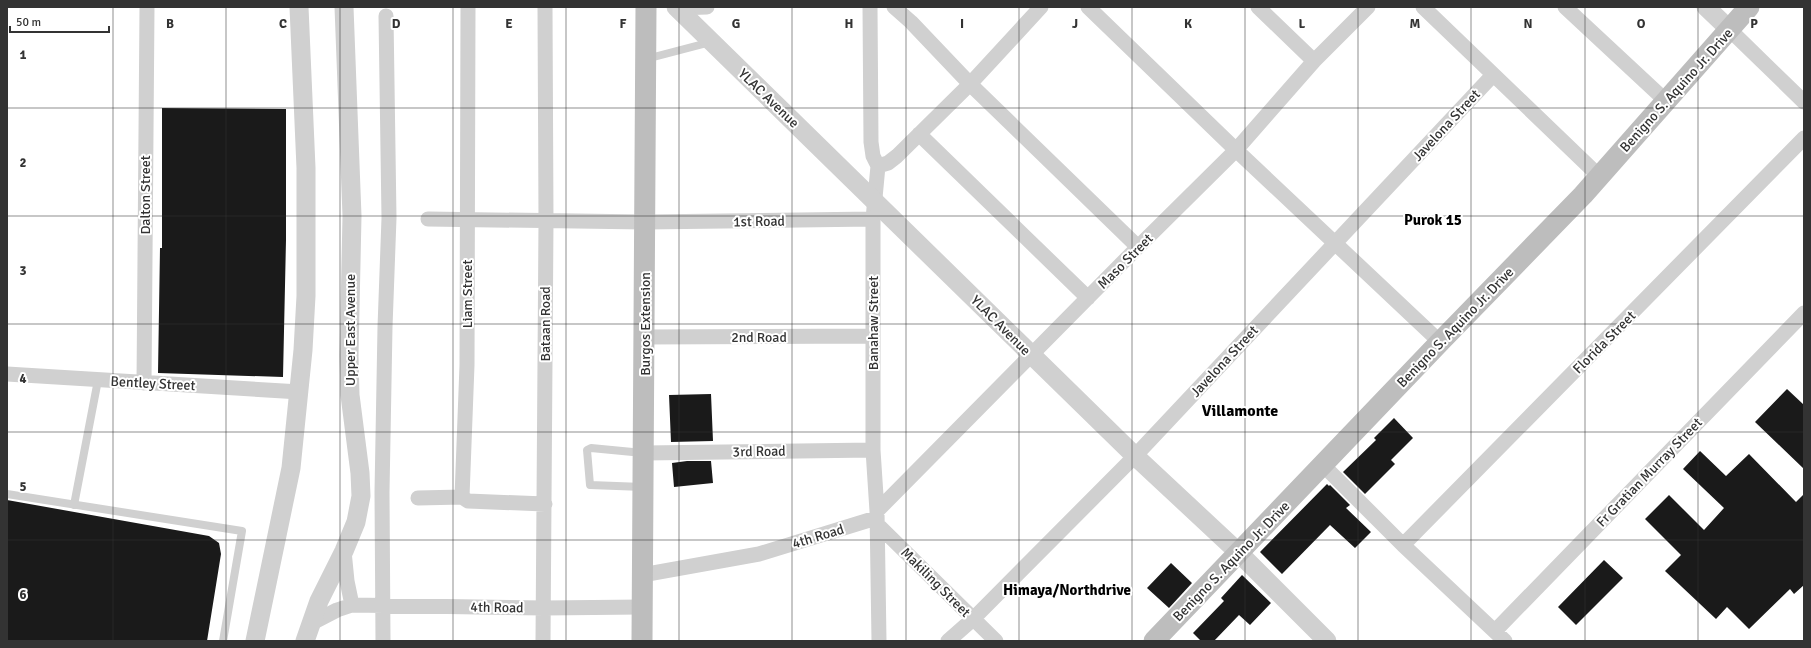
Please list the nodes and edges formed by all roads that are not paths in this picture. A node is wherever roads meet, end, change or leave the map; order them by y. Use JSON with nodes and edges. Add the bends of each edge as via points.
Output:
{"nodes":[{"id":1,"x":147,"y":7,"type":"edge"},
{"id":2,"x":300,"y":7,"type":"edge"},
{"id":3,"x":344,"y":7,"type":"edge"},
{"id":4,"x":468,"y":7,"type":"edge"},
{"id":5,"x":545,"y":7,"type":"edge"},
{"id":6,"x":646,"y":7,"type":"edge"},
{"id":7,"x":707,"y":7,"type":"edge"},
{"id":8,"x":870,"y":7,"type":"edge"},
{"id":9,"x":894,"y":7,"type":"edge"},
{"id":10,"x":1041,"y":7,"type":"edge"},
{"id":11,"x":1088,"y":7,"type":"edge"},
{"id":12,"x":1258,"y":7,"type":"edge"},
{"id":13,"x":1368,"y":7,"type":"edge"},
{"id":14,"x":1424,"y":7,"type":"edge"},
{"id":15,"x":1565,"y":7,"type":"edge"},
{"id":16,"x":1706,"y":7,"type":"edge"},
{"id":17,"x":1749,"y":7,"type":"edge"},
{"id":18,"x":677,"y":8,"type":"edge"},
{"id":19,"x":386,"y":16,"type":"dead end"},
{"id":20,"x":1730,"y":30,"type":"junction"},
{"id":21,"x":711,"y":42,"type":"junction"},
{"id":22,"x":646,"y":59,"type":"junction"},
{"id":23,"x":1314,"y":61,"type":"junction"},
{"id":24,"x":1493,"y":75,"type":"junction"},
{"id":25,"x":970,"y":84,"type":"junction"},
{"id":26,"x":1666,"y":100,"type":"junction"},
{"id":27,"x":1804,"y":102,"type":"edge"},
{"id":28,"x":919,"y":134,"type":"junction"},
{"id":29,"x":1804,"y":138,"type":"edge"},
{"id":30,"x":1236,"y":150,"type":"junction"},
{"id":31,"x":878,"y":166,"type":"junction"},
{"id":32,"x":1600,"y":177,"type":"junction"},
{"id":33,"x":874,"y":199,"type":"junction"},
{"id":34,"x":428,"y":219,"type":"dead end"},
{"id":35,"x":873,"y":219,"type":"junction"},
{"id":36,"x":467,"y":220,"type":"junction"},
{"id":37,"x":546,"y":221,"type":"junction"},
{"id":38,"x":645,"y":222,"type":"junction"},
{"id":39,"x":1336,"y":243,"type":"junction"},
{"id":40,"x":1138,"y":247,"type":"junction"},
{"id":41,"x":1088,"y":298,"type":"junction"},
{"id":42,"x":1804,"y":313,"type":"edge"},
{"id":43,"x":873,"y":336,"type":"junction"},
{"id":44,"x":645,"y":337,"type":"junction"},
{"id":45,"x":1440,"y":342,"type":"junction"},
{"id":46,"x":1032,"y":355,"type":"junction"},
{"id":47,"x":7,"y":374,"type":"edge"},
{"id":48,"x":98,"y":380,"type":"junction"},
{"id":49,"x":144,"y":383,"type":"junction"},
{"id":50,"x":300,"y":392,"type":"junction"},
{"id":51,"x":873,"y":450,"type":"junction"},
{"id":52,"x":644,"y":453,"type":"junction"},
{"id":53,"x":1134,"y":456,"type":"junction"},
{"id":54,"x":1323,"y":465,"type":"junction"},
{"id":55,"x":643,"y":487,"type":"junction"},
{"id":56,"x":7,"y":494,"type":"edge"},
{"id":57,"x":462,"y":497,"type":"junction"},
{"id":58,"x":418,"y":498,"type":"dead end"},
{"id":59,"x":545,"y":504,"type":"junction"},
{"id":60,"x":74,"y":505,"type":"junction"},
{"id":61,"x":876,"y":517,"type":"junction"},
{"id":62,"x":1403,"y":545,"type":"junction"},
{"id":63,"x":344,"y":551,"type":"junction"},
{"id":64,"x":1238,"y":552,"type":"junction"},
{"id":65,"x":642,"y":575,"type":"junction"},
{"id":66,"x":352,"y":605,"type":"junction"},
{"id":67,"x":382,"y":606,"type":"junction"},
{"id":68,"x":642,"y":607,"type":"junction"},
{"id":69,"x":544,"y":608,"type":"junction"},
{"id":70,"x":973,"y":619,"type":"junction"},
{"id":71,"x":307,"y":633,"type":"edge"},
{"id":72,"x":1500,"y":636,"type":"edge"},
{"id":73,"x":223,"y":641,"type":"edge"},
{"id":74,"x":255,"y":641,"type":"edge"},
{"id":75,"x":383,"y":641,"type":"edge"},
{"id":76,"x":543,"y":641,"type":"edge"},
{"id":77,"x":642,"y":641,"type":"edge"},
{"id":78,"x":879,"y":641,"type":"edge"},
{"id":79,"x":948,"y":641,"type":"edge"},
{"id":80,"x":996,"y":641,"type":"edge"},
{"id":81,"x":1154,"y":641,"type":"edge"},
{"id":82,"x":1327,"y":641,"type":"edge"}],
"edges":[{"from":1,"to":49,"type":"street","name":"Dalton Street"},
{"from":2,"to":50,"type":"street","via":[[306,168],[306,296]]},
{"from":3,"to":63,"type":"street","name":"Upper East Avenue","via":[[352,208],[350,395],[361,496],[356,522]]},
{"from":4,"to":36,"type":"street","name":"Liam Street"},
{"from":5,"to":37,"type":"street","name":"Bataan Road"},
{"from":6,"to":22,"type":"main road","name":"Burgos Extension"},
{"from":7,"to":18,"type":"street"},
{"from":8,"to":31,"type":"street","name":"Banahaw Street","via":[[871,142]]},
{"from":9,"to":25,"type":"street"},
{"from":10,"to":25,"type":"street"},
{"from":11,"to":30,"type":"street"},
{"from":12,"to":23,"type":"street"},
{"from":13,"to":23,"type":"street","name":"Maso Street"},
{"from":14,"to":24,"type":"street"},
{"from":15,"to":26,"type":"street"},
{"from":16,"to":20,"type":"street"},
{"from":17,"to":20,"type":"main road","name":"Benigno S. Aquino Jr. Drive"},
{"from":18,"to":21,"type":"street","name":"YLAC Avenue"},
{"from":19,"to":67,"type":"street","via":[[389,218],[385,327]]},
{"from":20,"to":26,"type":"main road","name":"Benigno S. Aquino Jr. Drive"},
{"from":20,"to":27,"type":"street"},
{"from":21,"to":22,"type":"lane"},
{"from":21,"to":33,"type":"street","name":"YLAC Avenue"},
{"from":22,"to":38,"type":"main road","name":"Burgos Extension"},
{"from":23,"to":30,"type":"street","name":"Maso Street"},
{"from":24,"to":32,"type":"street"},
{"from":24,"to":39,"type":"street","name":"Javelona Street"},
{"from":25,"to":28,"type":"street"},
{"from":25,"to":40,"type":"street"},
{"from":26,"to":32,"type":"main road","name":"Benigno S. Aquino Jr. Drive"},
{"from":28,"to":31,"type":"street","via":[[888,163]]},
{"from":28,"to":41,"type":"street"},
{"from":29,"to":62,"type":"street","name":"Florida Street"},
{"from":30,"to":39,"type":"street"},
{"from":30,"to":40,"type":"street","name":"Maso Street"},
{"from":31,"to":33,"type":"street","name":"Banahaw Street"},
{"from":32,"to":45,"type":"main road","name":"Benigno S. Aquino Jr. Drive"},
{"from":33,"to":35,"type":"street","name":"Banahaw Street"},
{"from":33,"to":46,"type":"street","name":"YLAC Avenue"},
{"from":34,"to":36,"type":"street","name":"1st Road"},
{"from":35,"to":38,"type":"street","name":"1st Road"},
{"from":35,"to":43,"type":"street","name":"Banahaw Street"},
{"from":36,"to":37,"type":"street","name":"1st Road"},
{"from":36,"to":57,"type":"street","name":"Liam Street","via":[[467,364]]},
{"from":37,"to":38,"type":"street","name":"1st Road"},
{"from":37,"to":59,"type":"street","name":"Bataan Road"},
{"from":38,"to":44,"type":"main road","name":"Burgos Extension"},
{"from":39,"to":45,"type":"street"},
{"from":39,"to":53,"type":"street","name":"Javelona Street"},
{"from":40,"to":41,"type":"street","name":"Maso Street"},
{"from":41,"to":46,"type":"street","name":"Maso Street"},
{"from":42,"to":72,"type":"street","name":"Fr Gratian Murray Street"},
{"from":43,"to":44,"type":"street","name":"2nd Road"},
{"from":43,"to":51,"type":"street","name":"Banahaw Street"},
{"from":44,"to":52,"type":"main road","name":"Burgos Extension"},
{"from":45,"to":54,"type":"main road","name":"Benigno S. Aquino Jr. Drive"},
{"from":46,"to":53,"type":"street","name":"YLAC Avenue"},
{"from":46,"to":61,"type":"street","name":"Maso Street"},
{"from":47,"to":48,"type":"street","name":"Bentley Street"},
{"from":48,"to":49,"type":"street","name":"Bentley Street"},
{"from":48,"to":60,"type":"lane"},
{"from":49,"to":50,"type":"street","name":"Bentley Street"},
{"from":50,"to":74,"type":"street","via":[[291,468]]},
{"from":51,"to":52,"type":"street","name":"3rd Road"},
{"from":51,"to":61,"type":"street","name":"Banahaw Street"},
{"from":52,"to":55,"type":"main road","name":"Burgos Extension"},
{"from":52,"to":55,"type":"lane","via":[[592,448],[587,450],[590,485]]},
{"from":53,"to":64,"type":"street","name":"YLAC Avenue"},
{"from":53,"to":70,"type":"street","name":"Javelona Street"},
{"from":54,"to":62,"type":"street"},
{"from":54,"to":64,"type":"main road","name":"Benigno S. Aquino Jr. Drive"},
{"from":55,"to":65,"type":"main road","name":"Burgos Extension"},
{"from":56,"to":60,"type":"lane"},
{"from":57,"to":58,"type":"street"},
{"from":57,"to":59,"type":"street","via":[[468,501]]},
{"from":59,"to":69,"type":"street","name":"Bataan Road"},
{"from":60,"to":73,"type":"lane","via":[[242,531]]},
{"from":61,"to":65,"type":"street","name":"4th Road","via":[[759,554]]},
{"from":61,"to":70,"type":"street","name":"Makiling Street"},
{"from":61,"to":78,"type":"street","name":"Banahaw Street"},
{"from":62,"to":72,"type":"street"},
{"from":63,"to":66,"type":"street","via":[[346,581]]},
{"from":63,"to":71,"type":"street","name":"Upper East Avenue","via":[[328,580]]},
{"from":64,"to":81,"type":"main road","name":"Benigno S. Aquino Jr. Drive"},
{"from":64,"to":82,"type":"street","name":"YLAC Avenue"},
{"from":65,"to":68,"type":"main road","name":"Burgos Extension"},
{"from":66,"to":67,"type":"street","name":"4th Road"},
{"from":66,"to":71,"type":"street","name":"4th Road","via":[[325,615]]},
{"from":67,"to":69,"type":"street","name":"4th Road"},
{"from":67,"to":75,"type":"street"},
{"from":68,"to":69,"type":"street","name":"4th Road"},
{"from":68,"to":77,"type":"main road","name":"Burgos Extension"},
{"from":69,"to":76,"type":"street","name":"Bataan Road"},
{"from":70,"to":79,"type":"street","name":"Javelona Street"},
{"from":70,"to":80,"type":"street","name":"Makiling Street"}]}
